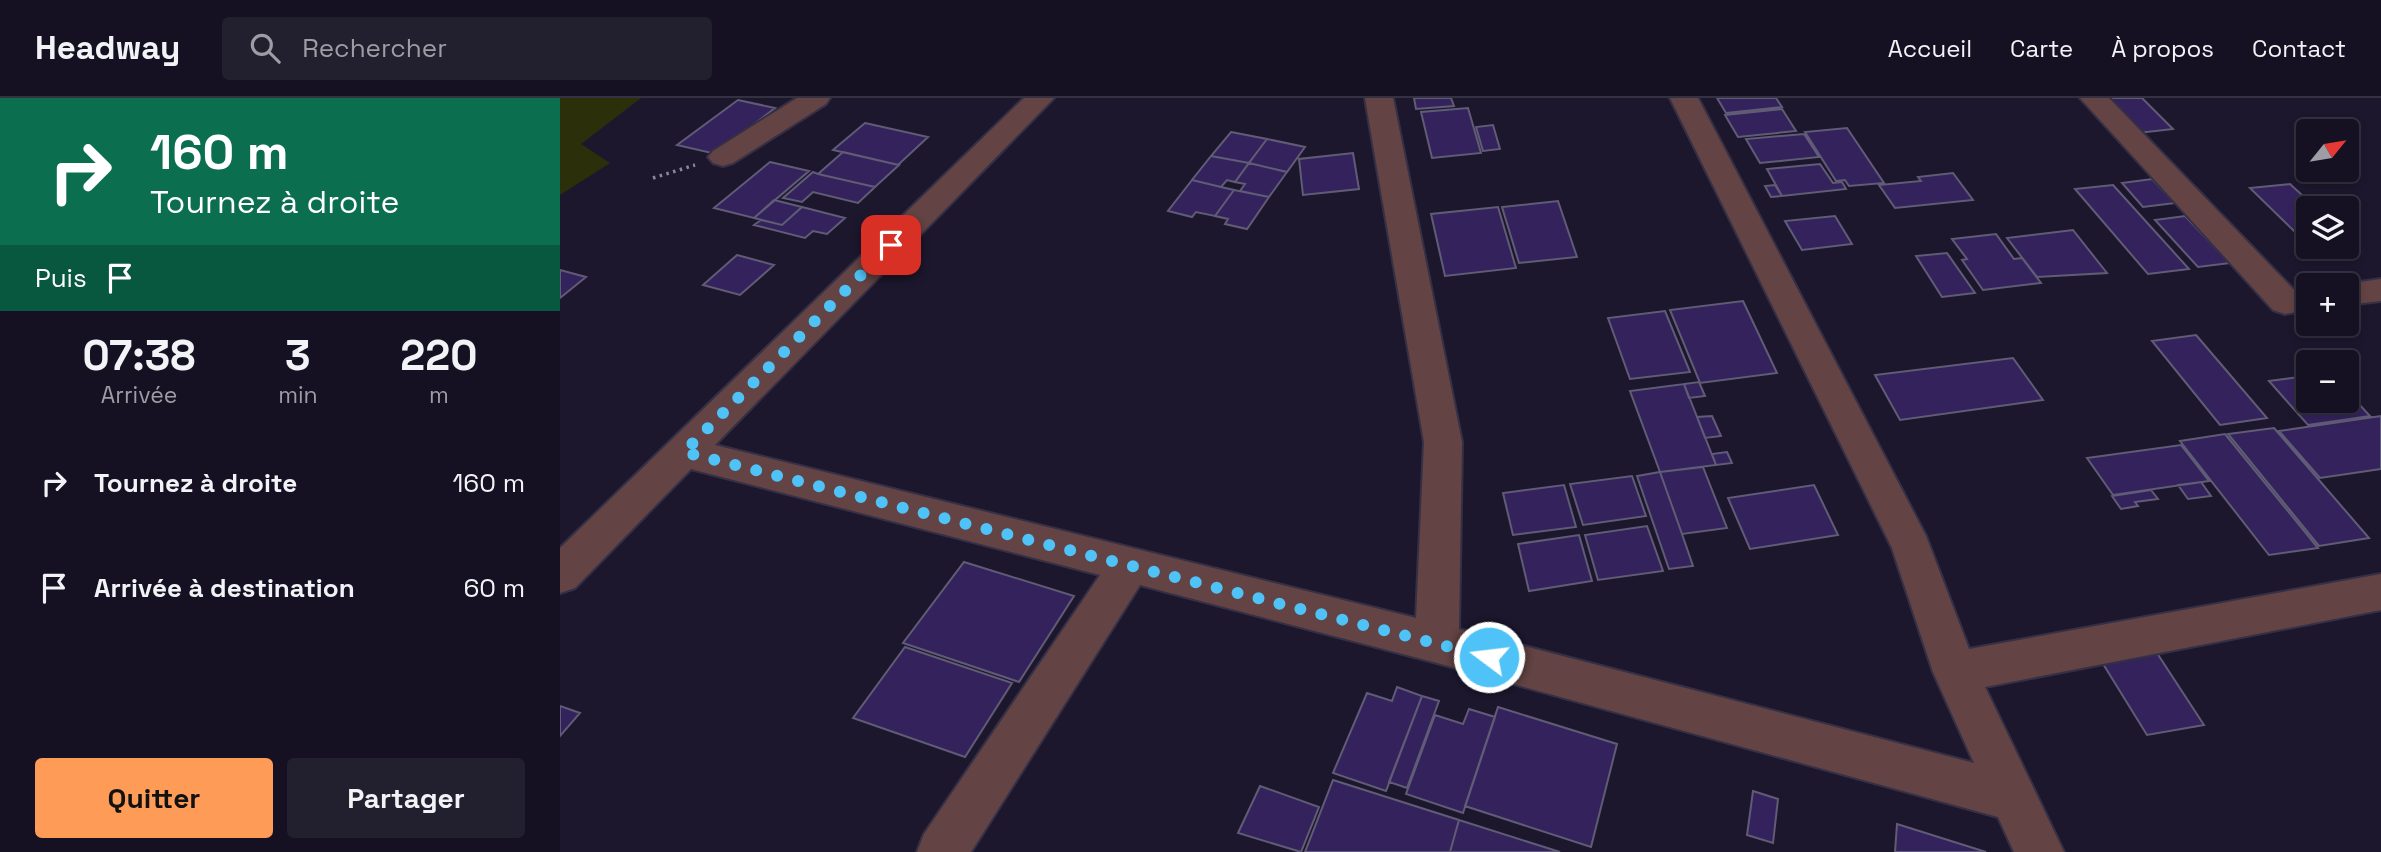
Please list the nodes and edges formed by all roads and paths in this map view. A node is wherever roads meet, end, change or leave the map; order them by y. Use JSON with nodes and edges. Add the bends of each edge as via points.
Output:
{"nodes":[{"id":1,"x":816,"y":98,"type":"edge"},
{"id":2,"x":1040,"y":98,"type":"edge"},
{"id":3,"x":1379,"y":98,"type":"edge"},
{"id":4,"x":1684,"y":98,"type":"edge"},
{"id":5,"x":2094,"y":98,"type":"edge"},
{"id":6,"x":723,"y":157,"type":"joint"},
{"id":7,"x":653,"y":178,"type":"dead end"},
{"id":8,"x":2381,"y":290,"type":"edge"},
{"id":9,"x":2359,"y":293,"type":"edge"},
{"id":10,"x":2296,"y":301,"type":"edge"},
{"id":11,"x":684,"y":452,"type":"junction"},
{"id":12,"x":1130,"y":565,"type":"junction"},
{"id":13,"x":560,"y":575,"type":"edge"},
{"id":14,"x":2381,"y":592,"type":"edge"},
{"id":15,"x":1437,"y":643,"type":"junction"},
{"id":16,"x":1955,"y":672,"type":"junction"},
{"id":17,"x":2013,"y":797,"type":"junction"},
{"id":18,"x":942,"y":852,"type":"edge"},
{"id":19,"x":2039,"y":852,"type":"edge"}],
"edges":[{"from":1,"to":6,"type":"street"},
{"from":2,"to":11,"type":"street"},
{"from":3,"to":15,"type":"street","via":[[1443,442]]},
{"from":4,"to":16,"type":"street","via":[[1912,548]]},
{"from":5,"to":10,"type":"street","via":[[2285,302]]},
{"from":6,"to":7,"type":"path"},
{"from":8,"to":9,"type":"street"},
{"from":11,"to":12,"type":"street"},
{"from":11,"to":13,"type":"street"},
{"from":12,"to":15,"type":"street"},
{"from":12,"to":18,"type":"street"},
{"from":14,"to":16,"type":"street"},
{"from":15,"to":17,"type":"street"},
{"from":16,"to":17,"type":"street"},
{"from":17,"to":19,"type":"street"}]}
